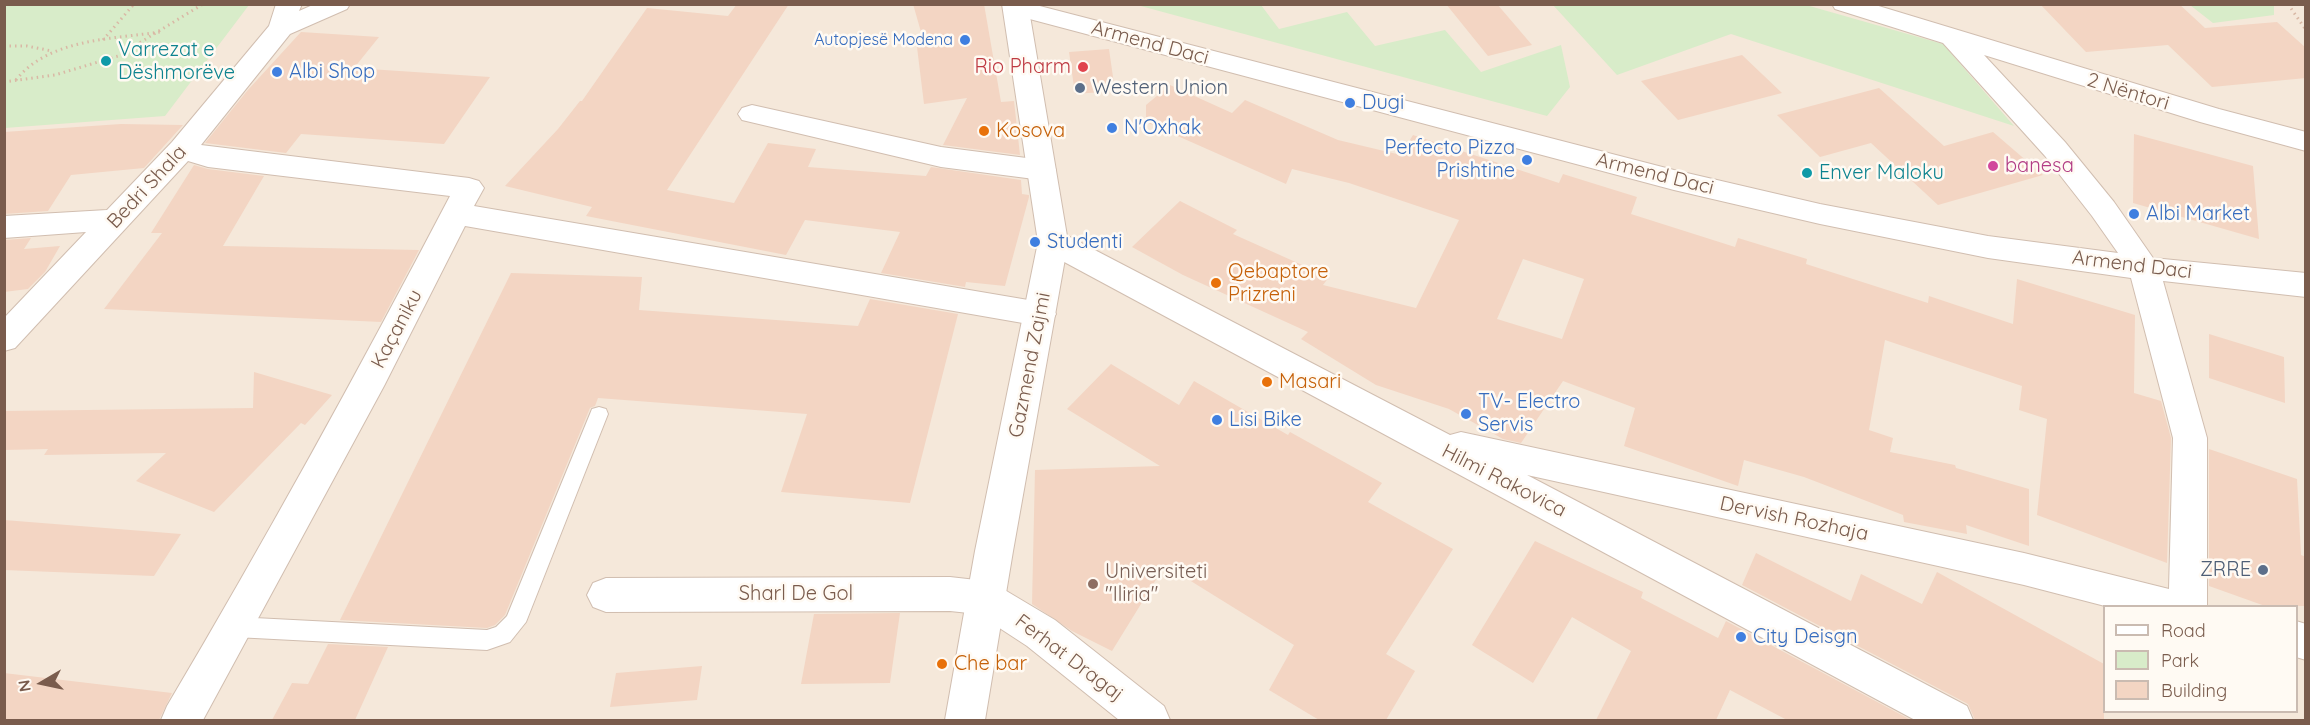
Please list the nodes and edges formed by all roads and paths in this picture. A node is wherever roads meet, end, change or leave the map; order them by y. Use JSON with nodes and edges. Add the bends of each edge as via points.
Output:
{"nodes":[{"id":1,"x":134,"y":4,"type":"edge"},
{"id":2,"x":203,"y":4,"type":"edge"},
{"id":3,"x":338,"y":4,"type":"edge"},
{"id":4,"x":1844,"y":4,"type":"edge"},
{"id":5,"x":2288,"y":4,"type":"edge"},
{"id":6,"x":1016,"y":6,"type":"edge"},
{"id":7,"x":285,"y":16,"type":"edge"},
{"id":8,"x":2306,"y":30,"type":"edge"},
{"id":9,"x":162,"y":31,"type":"junction"},
{"id":10,"x":1953,"y":38,"type":"junction"},
{"id":11,"x":102,"y":41,"type":"junction"},
{"id":12,"x":4,"y":46,"type":"edge"},
{"id":13,"x":53,"y":51,"type":"junction"},
{"id":14,"x":15,"y":81,"type":"junction"},
{"id":15,"x":4,"y":82,"type":"edge"},
{"id":16,"x":752,"y":114,"type":"dead end"},
{"id":17,"x":2305,"y":142,"type":"edge"},
{"id":18,"x":182,"y":149,"type":"junction"},
{"id":19,"x":1042,"y":170,"type":"junction"},
{"id":20,"x":457,"y":214,"type":"junction"},
{"id":21,"x":116,"y":220,"type":"junction"},
{"id":22,"x":4,"y":227,"type":"edge"},
{"id":23,"x":1053,"y":242,"type":"junction"},
{"id":24,"x":2144,"y":268,"type":"junction"},
{"id":25,"x":2306,"y":285,"type":"edge"},
{"id":26,"x":1040,"y":314,"type":"junction"},
{"id":27,"x":4,"y":339,"type":"edge"},
{"id":28,"x":599,"y":414,"type":"dead end"},
{"id":29,"x":1417,"y":436,"type":"junction"},
{"id":30,"x":606,"y":595,"type":"dead end"},
{"id":31,"x":985,"y":598,"type":"junction"},
{"id":32,"x":2166,"y":605,"type":"edge"},
{"id":33,"x":2188,"y":605,"type":"edge"},
{"id":34,"x":236,"y":627,"type":"junction"},
{"id":35,"x":181,"y":720,"type":"edge"},
{"id":36,"x":965,"y":720,"type":"edge"},
{"id":37,"x":1150,"y":720,"type":"edge"},
{"id":38,"x":1953,"y":720,"type":"edge"}],
"edges":[{"from":1,"to":11,"type":"path"},
{"from":2,"to":9,"type":"path"},
{"from":3,"to":7,"type":"street"},
{"from":4,"to":10,"type":"street","name":"2 Nëntori"},
{"from":5,"to":8,"type":"path"},
{"from":6,"to":19,"type":"street","name":"Gazmend Zajmi"},
{"from":6,"to":24,"type":"street","name":"Armend Daci","via":[[1674,180],[1988,247]]},
{"from":7,"to":18,"type":"street","name":"Bedri Shala"},
{"from":9,"to":11,"type":"path"},
{"from":9,"to":14,"type":"path","via":[[118,56],[56,75]]},
{"from":10,"to":17,"type":"street","name":"2 Nëntori"},
{"from":10,"to":24,"type":"street","via":[[2055,149]]},
{"from":11,"to":13,"type":"path"},
{"from":12,"to":13,"type":"path"},
{"from":13,"to":14,"type":"path","via":[[21,69]]},
{"from":14,"to":15,"type":"path"},
{"from":16,"to":19,"type":"street","via":[[941,156]]},
{"from":18,"to":20,"type":"street","name":"Kaçaniku","via":[[208,157],[469,188]]},
{"from":18,"to":21,"type":"street","name":"Bedri Shala"},
{"from":19,"to":23,"type":"street","name":"Gazmend Zajmi"},
{"from":20,"to":26,"type":"street"},
{"from":20,"to":34,"type":"street","name":"Kaçaniku"},
{"from":21,"to":22,"type":"street"},
{"from":21,"to":27,"type":"street","name":"Bedri Shala"},
{"from":23,"to":26,"type":"street","name":"Gazmend Zajmi"},
{"from":23,"to":29,"type":"street","name":"Hilmi Rakovica"},
{"from":24,"to":25,"type":"street","name":"Armend Daci"},
{"from":24,"to":33,"type":"street","via":[[2190,438]]},
{"from":26,"to":31,"type":"street","name":"Gazmend Zajmi"},
{"from":28,"to":34,"type":"lane","via":[[515,622],[503,635],[487,640]]},
{"from":29,"to":32,"type":"street","name":"Dervish Rozhaja","via":[[2024,569]]},
{"from":29,"to":38,"type":"street","name":"Hilmi Rakovica","via":[[1710,587]]},
{"from":30,"to":31,"type":"street","name":"Sharl De Gol","via":[[950,594]]},
{"from":31,"to":36,"type":"street","name":"Gazmend Zajmi"},
{"from":31,"to":37,"type":"street","name":"Ferhat Dragaj","via":[[1041,633]]},
{"from":34,"to":35,"type":"street","name":"Kaçaniku"}]}
